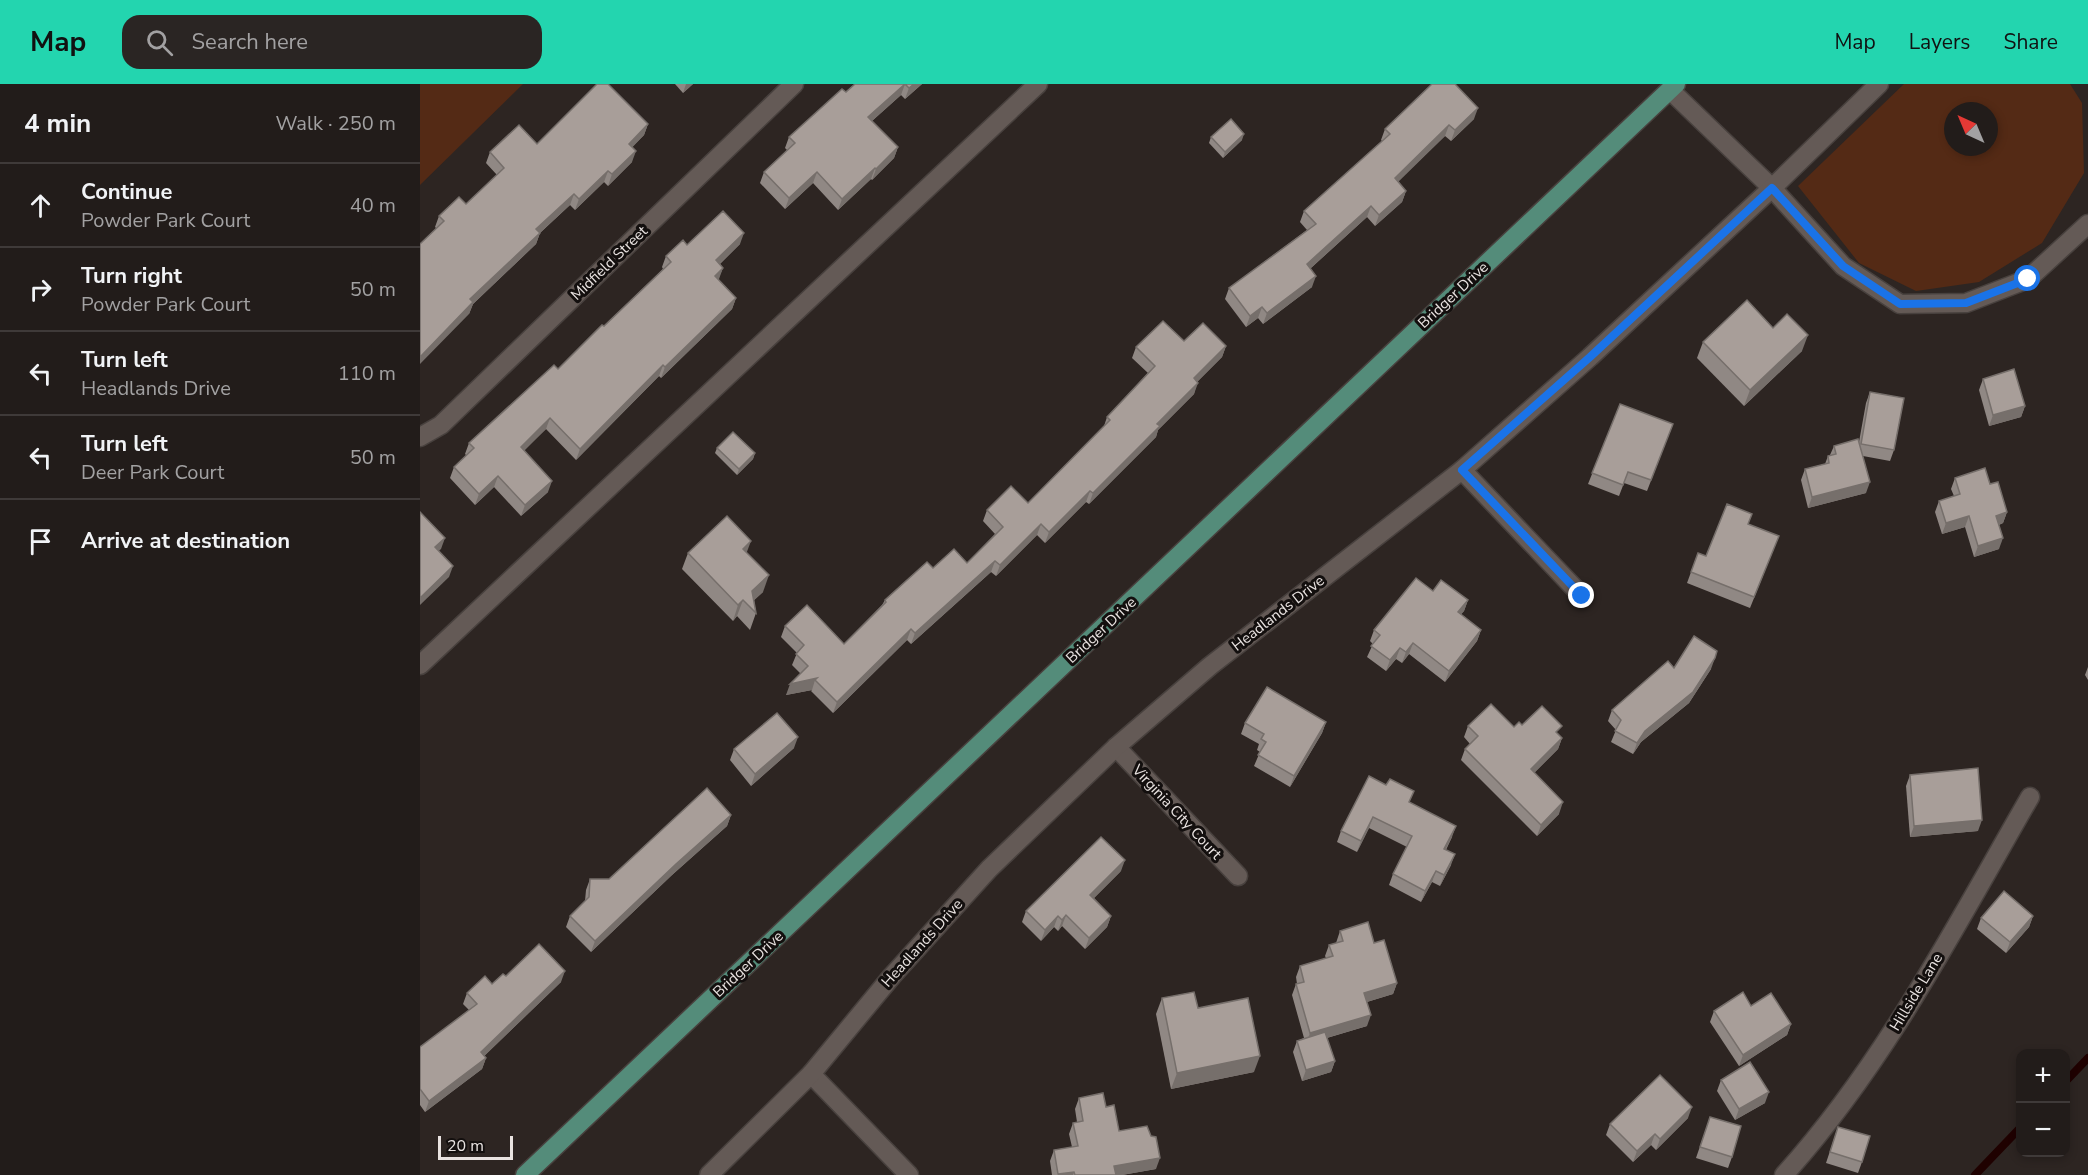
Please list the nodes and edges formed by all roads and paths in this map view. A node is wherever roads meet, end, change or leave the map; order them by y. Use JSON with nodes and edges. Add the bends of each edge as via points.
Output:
{"nodes":[{"id":1,"x":794,"y":84,"type":"edge"},
{"id":2,"x":1038,"y":84,"type":"edge"},
{"id":3,"x":1879,"y":84,"type":"edge"},
{"id":4,"x":1673,"y":87,"type":"edge"},
{"id":5,"x":1772,"y":188,"type":"junction"},
{"id":6,"x":2088,"y":224,"type":"edge"},
{"id":7,"x":420,"y":437,"type":"edge"},
{"id":8,"x":1462,"y":470,"type":"junction"},
{"id":9,"x":1582,"y":596,"type":"dead end"},
{"id":10,"x":420,"y":665,"type":"edge"},
{"id":11,"x":1116,"y":747,"type":"junction"},
{"id":12,"x":2030,"y":797,"type":"dead end"},
{"id":13,"x":1238,"y":876,"type":"dead end"},
{"id":14,"x":811,"y":1074,"type":"junction"},
{"id":15,"x":525,"y":1175,"type":"edge"},
{"id":16,"x":709,"y":1175,"type":"edge"},
{"id":17,"x":909,"y":1175,"type":"edge"},
{"id":18,"x":1784,"y":1175,"type":"edge"}],
"edges":[{"from":1,"to":7,"type":"street","name":"Midfield Street","via":[[441,424]]},
{"from":2,"to":10,"type":"street"},
{"from":3,"to":5,"type":"street","name":"Headlands Drive"},
{"from":4,"to":5,"type":"street"},
{"from":4,"to":15,"type":"main road","name":"Bridger Drive"},
{"from":5,"to":6,"type":"street","via":[[1843,266],[1900,304],[1966,303],[2028,279]]},
{"from":5,"to":8,"type":"street","name":"Headlands Drive"},
{"from":8,"to":9,"type":"street"},
{"from":8,"to":11,"type":"street","name":"Headlands Drive","via":[[1210,666]]},
{"from":11,"to":13,"type":"street","name":"Virginia City Court"},
{"from":11,"to":14,"type":"street","name":"Headlands Drive","via":[[989,869],[892,976]]},
{"from":12,"to":18,"type":"street","name":"Hillside Lane","via":[[1883,1048],[1818,1138]]},
{"from":14,"to":16,"type":"street","name":"Headlands Drive"},
{"from":14,"to":17,"type":"street"}]}
